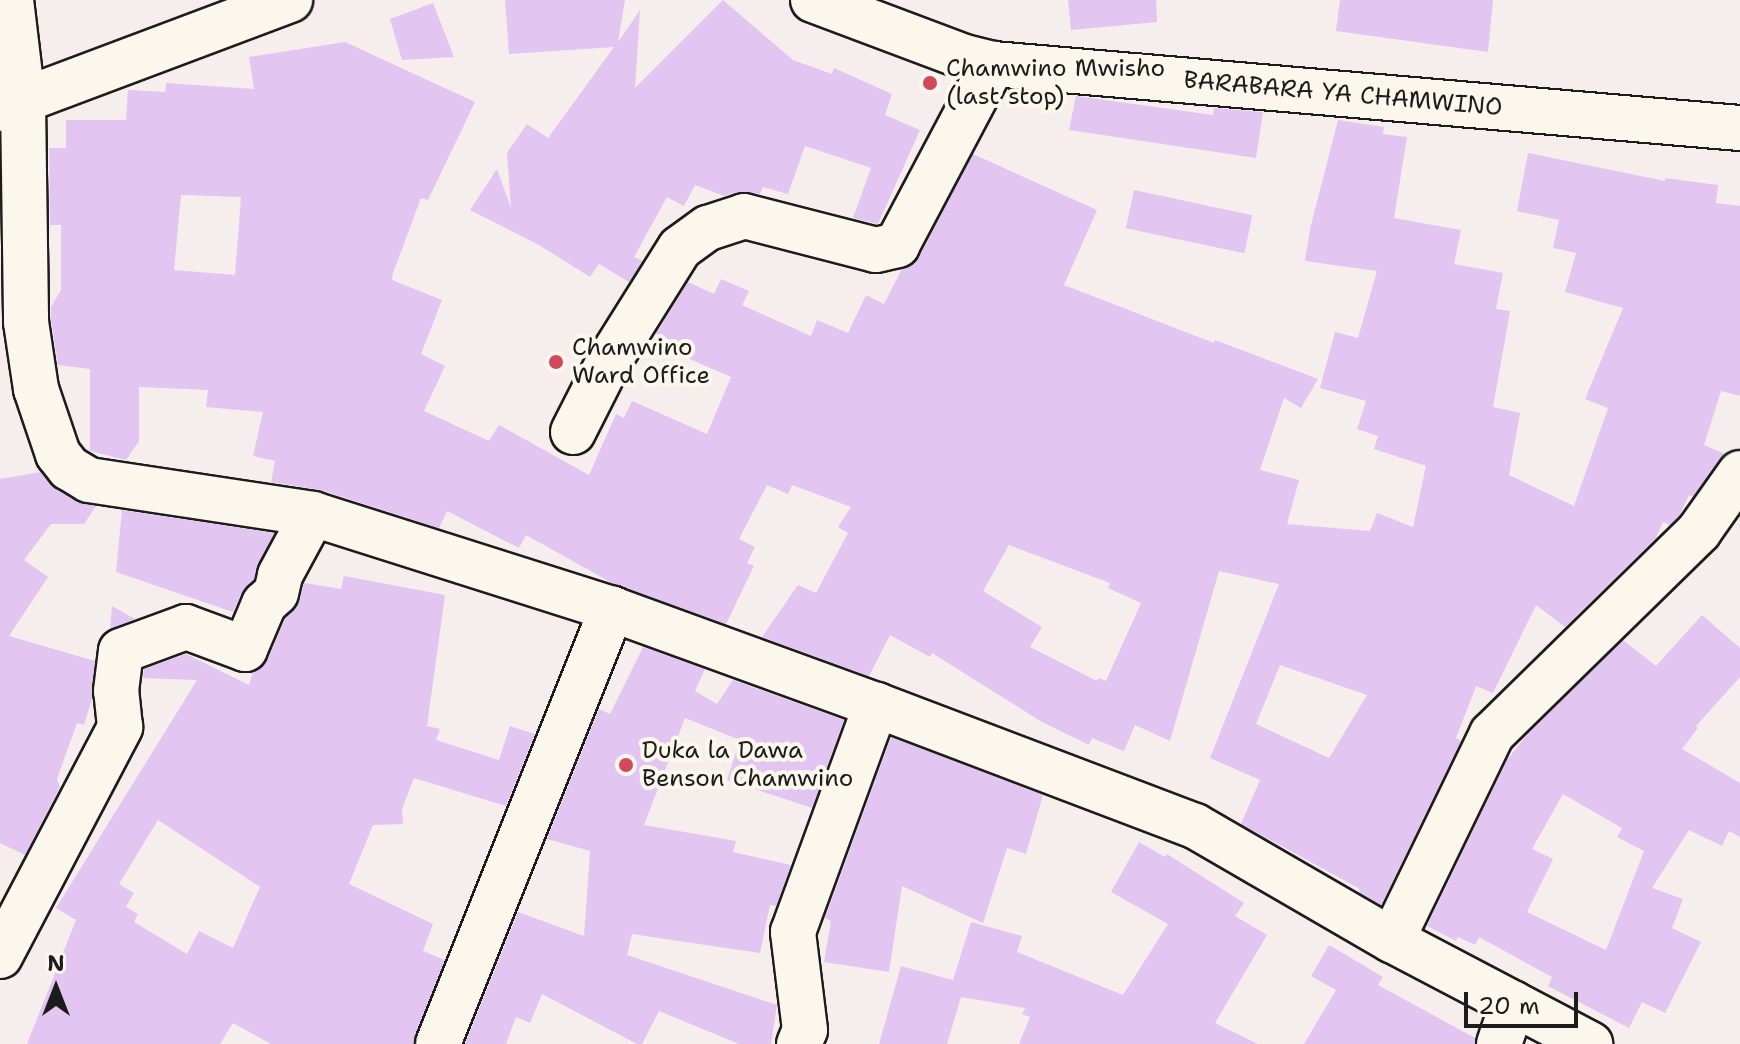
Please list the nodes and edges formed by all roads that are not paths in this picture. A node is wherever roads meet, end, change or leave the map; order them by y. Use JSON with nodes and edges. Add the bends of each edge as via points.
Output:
{"nodes":[{"id":1,"x":11,"y":0,"type":"edge"},
{"id":2,"x":290,"y":0,"type":"edge"},
{"id":3,"x":813,"y":0,"type":"edge"},
{"id":4,"x":993,"y":64,"type":"junction"},
{"id":5,"x":12,"y":105,"type":"edge"},
{"id":6,"x":1740,"y":128,"type":"edge"},
{"id":7,"x":573,"y":432,"type":"dead end"},
{"id":8,"x":1740,"y":473,"type":"edge"},
{"id":9,"x":313,"y":514,"type":"junction"},
{"id":10,"x":612,"y":609,"type":"junction"},
{"id":11,"x":876,"y":705,"type":"junction"},
{"id":12,"x":1392,"y":940,"type":"junction"},
{"id":13,"x":0,"y":956,"type":"edge"},
{"id":14,"x":1513,"y":1003,"type":"junction"},
{"id":15,"x":438,"y":1044,"type":"edge"},
{"id":16,"x":799,"y":1044,"type":"edge"},
{"id":17,"x":1499,"y":1044,"type":"edge"},
{"id":18,"x":1590,"y":1044,"type":"edge"}],
"edges":[{"from":1,"to":5,"type":"street"},
{"from":2,"to":5,"type":"street"},
{"from":3,"to":4,"type":"street","name":"BARABARA YA CHAMWINO"},
{"from":4,"to":6,"type":"street","name":"BARABARA YA CHAMWINO"},
{"from":4,"to":7,"type":"street","via":[[897,245],[876,250],[744,216],[708,228],[680,248],[609,361]]},
{"from":5,"to":9,"type":"street","via":[[26,322],[36,389],[58,454],[89,480]]},
{"from":8,"to":12,"type":"street","via":[[1699,531],[1492,734]]},
{"from":9,"to":10,"type":"street"},
{"from":9,"to":13,"type":"street","via":[[245,649],[186,627],[121,651],[116,691],[120,727]]},
{"from":10,"to":11,"type":"street"},
{"from":10,"to":15,"type":"street"},
{"from":11,"to":12,"type":"street","via":[[1195,826]]},
{"from":11,"to":16,"type":"street","via":[[793,932],[805,1030]]},
{"from":12,"to":14,"type":"street"},
{"from":14,"to":17,"type":"street"},
{"from":14,"to":18,"type":"street"}]}
